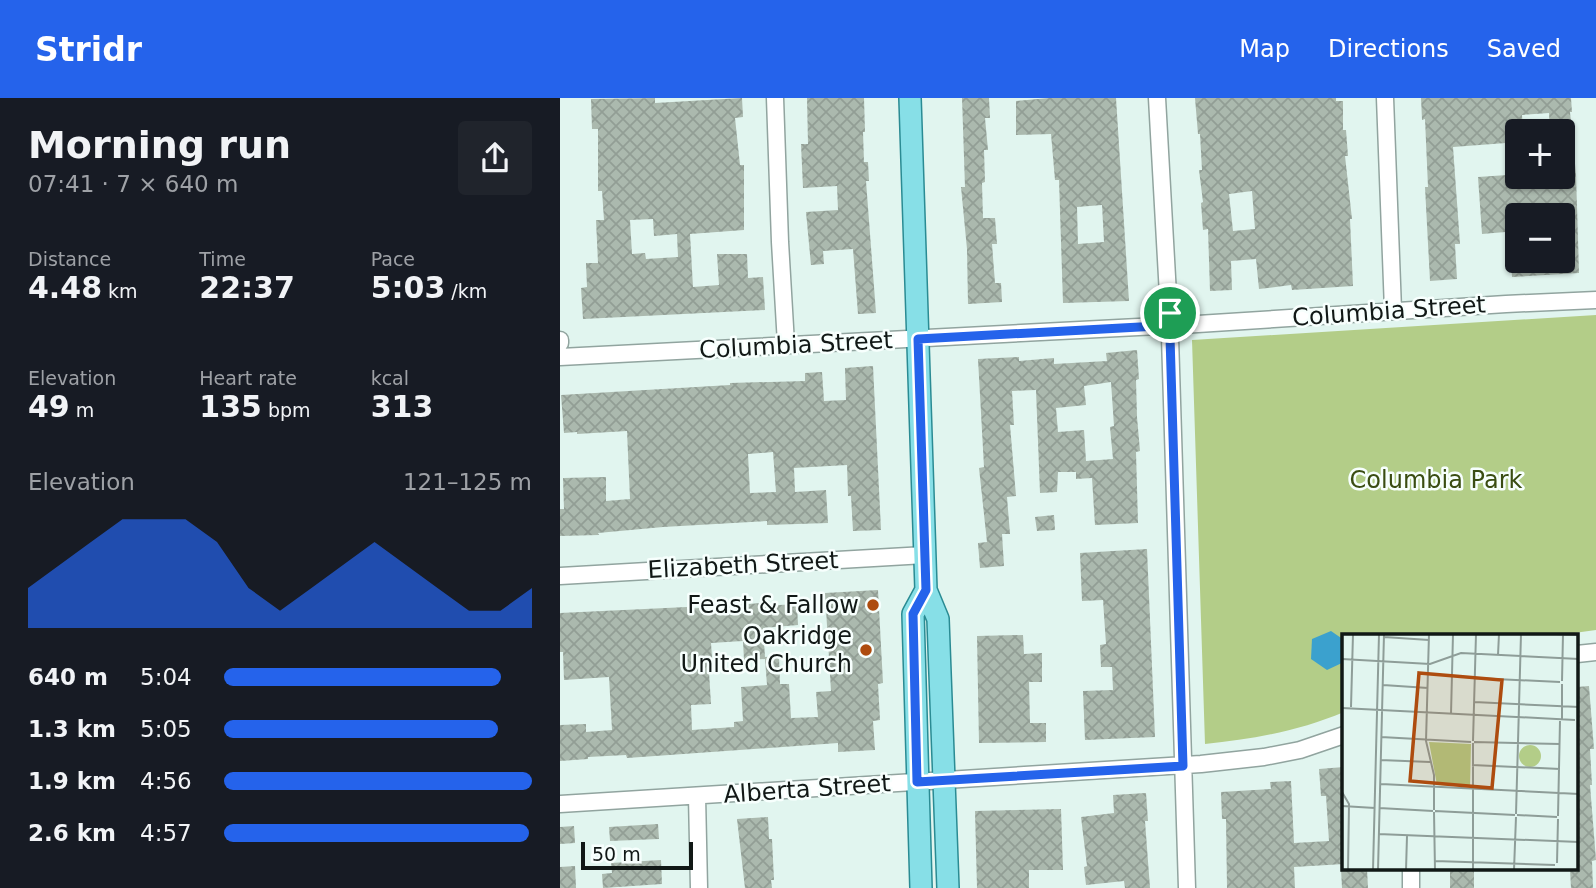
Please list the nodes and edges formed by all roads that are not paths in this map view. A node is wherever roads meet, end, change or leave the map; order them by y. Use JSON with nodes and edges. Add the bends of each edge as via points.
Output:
{"nodes":[{"id":1,"x":775,"y":98,"type":"edge"},
{"id":2,"x":910,"y":98,"type":"edge"},
{"id":3,"x":1157,"y":98,"type":"edge"},
{"id":4,"x":1385,"y":98,"type":"edge"},
{"id":5,"x":1596,"y":300,"type":"edge"},
{"id":6,"x":1393,"y":310,"type":"junction"},
{"id":7,"x":1170,"y":313,"type":"junction"},
{"id":8,"x":1182,"y":325,"type":"junction"},
{"id":9,"x":1164,"y":332,"type":"junction"},
{"id":10,"x":918,"y":339,"type":"junction"},
{"id":11,"x":560,"y":342,"type":"edge"},
{"id":12,"x":786,"y":344,"type":"junction"},
{"id":13,"x":560,"y":357,"type":"edge"},
{"id":14,"x":925,"y":555,"type":"junction"},
{"id":15,"x":560,"y":576,"type":"edge"},
{"id":16,"x":926,"y":590,"type":"junction"},
{"id":17,"x":1596,"y":652,"type":"edge"},
{"id":18,"x":1578,"y":654,"type":"edge"},
{"id":19,"x":1342,"y":735,"type":"edge"},
{"id":20,"x":1183,"y":766,"type":"junction"},
{"id":21,"x":944,"y":780,"type":"junction"},
{"id":22,"x":917,"y":782,"type":"junction"},
{"id":23,"x":697,"y":796,"type":"junction"},
{"id":24,"x":560,"y":804,"type":"edge"},
{"id":25,"x":1410,"y":870,"type":"edge"},
{"id":26,"x":699,"y":888,"type":"edge"},
{"id":27,"x":920,"y":888,"type":"edge"},
{"id":28,"x":948,"y":888,"type":"edge"},
{"id":29,"x":1187,"y":888,"type":"edge"},
{"id":30,"x":1411,"y":888,"type":"edge"}],
"edges":[{"from":1,"to":12,"type":"street"},
{"from":2,"to":10,"type":"main road"},
{"from":3,"to":7,"type":"street"},
{"from":4,"to":6,"type":"street"},
{"from":5,"to":6,"type":"street","name":"Columbia Street"},
{"from":6,"to":8,"type":"street","name":"Columbia Street"},
{"from":7,"to":8,"type":"street","via":[[1177,315]]},
{"from":7,"to":9,"type":"street","via":[[1162,316]]},
{"from":8,"to":9,"type":"street","via":[[1180,332]]},
{"from":9,"to":10,"type":"street","name":"Columbia Street"},
{"from":9,"to":20,"type":"street"},
{"from":10,"to":12,"type":"street","name":"Columbia Street"},
{"from":10,"to":14,"type":"main road"},
{"from":11,"to":13,"type":"street"},
{"from":12,"to":13,"type":"street","name":"Columbia Street"},
{"from":14,"to":15,"type":"street","name":"Elizabeth Street"},
{"from":14,"to":16,"type":"main road"},
{"from":16,"to":21,"type":"main road","via":[[938,619]]},
{"from":16,"to":22,"type":"main road","via":[[913,614]]},
{"from":17,"to":18,"type":"street"},
{"from":19,"to":20,"type":"street","name":"Alberta Street","via":[[1300,750]]},
{"from":20,"to":21,"type":"street","name":"Alberta Street"},
{"from":20,"to":29,"type":"street"},
{"from":21,"to":22,"type":"street","name":"Alberta Street"},
{"from":21,"to":28,"type":"main road"},
{"from":22,"to":23,"type":"street","name":"Alberta Street"},
{"from":22,"to":27,"type":"main road"},
{"from":23,"to":24,"type":"street","name":"Alberta Street"},
{"from":23,"to":26,"type":"street"},
{"from":25,"to":30,"type":"street"}]}
